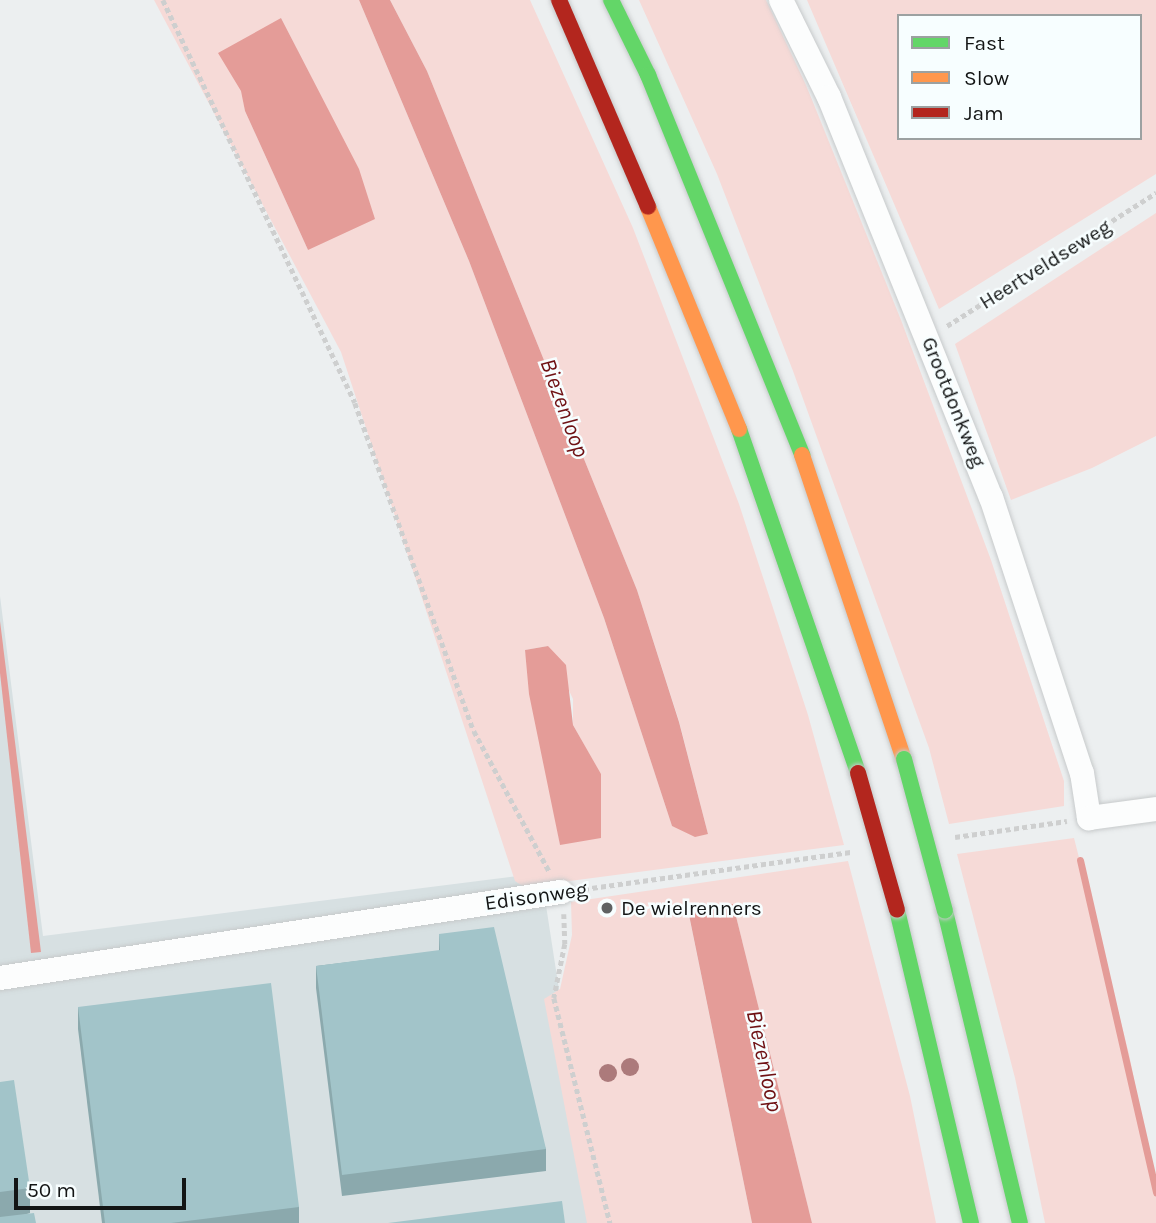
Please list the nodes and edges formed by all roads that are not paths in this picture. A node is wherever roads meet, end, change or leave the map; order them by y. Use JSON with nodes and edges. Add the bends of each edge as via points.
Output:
{"nodes":[{"id":1,"x":559,"y":0,"type":"edge"},
{"id":2,"x":611,"y":0,"type":"edge"},
{"id":3,"x":781,"y":0,"type":"edge"},
{"id":4,"x":1156,"y":809,"type":"edge"},
{"id":5,"x":561,"y":892,"type":"road end"},
{"id":6,"x":0,"y":975,"type":"edge"},
{"id":7,"x":971,"y":1223,"type":"edge"},
{"id":8,"x":1020,"y":1223,"type":"edge"}],
"edges":[{"from":1,"to":7,"type":"highway","bridge":true,"via":[[590,64],[759,477],[858,773],[897,911]]},
{"from":2,"to":8,"type":"highway","bridge":true,"via":[[648,75],[806,466],[904,760]]},
{"from":3,"to":4,"type":"street","name":"Grootdonkweg","via":[[829,97],[991,497],[1082,773],[1089,818]]},
{"from":5,"to":6,"type":"street","name":"Edisonweg"}]}
